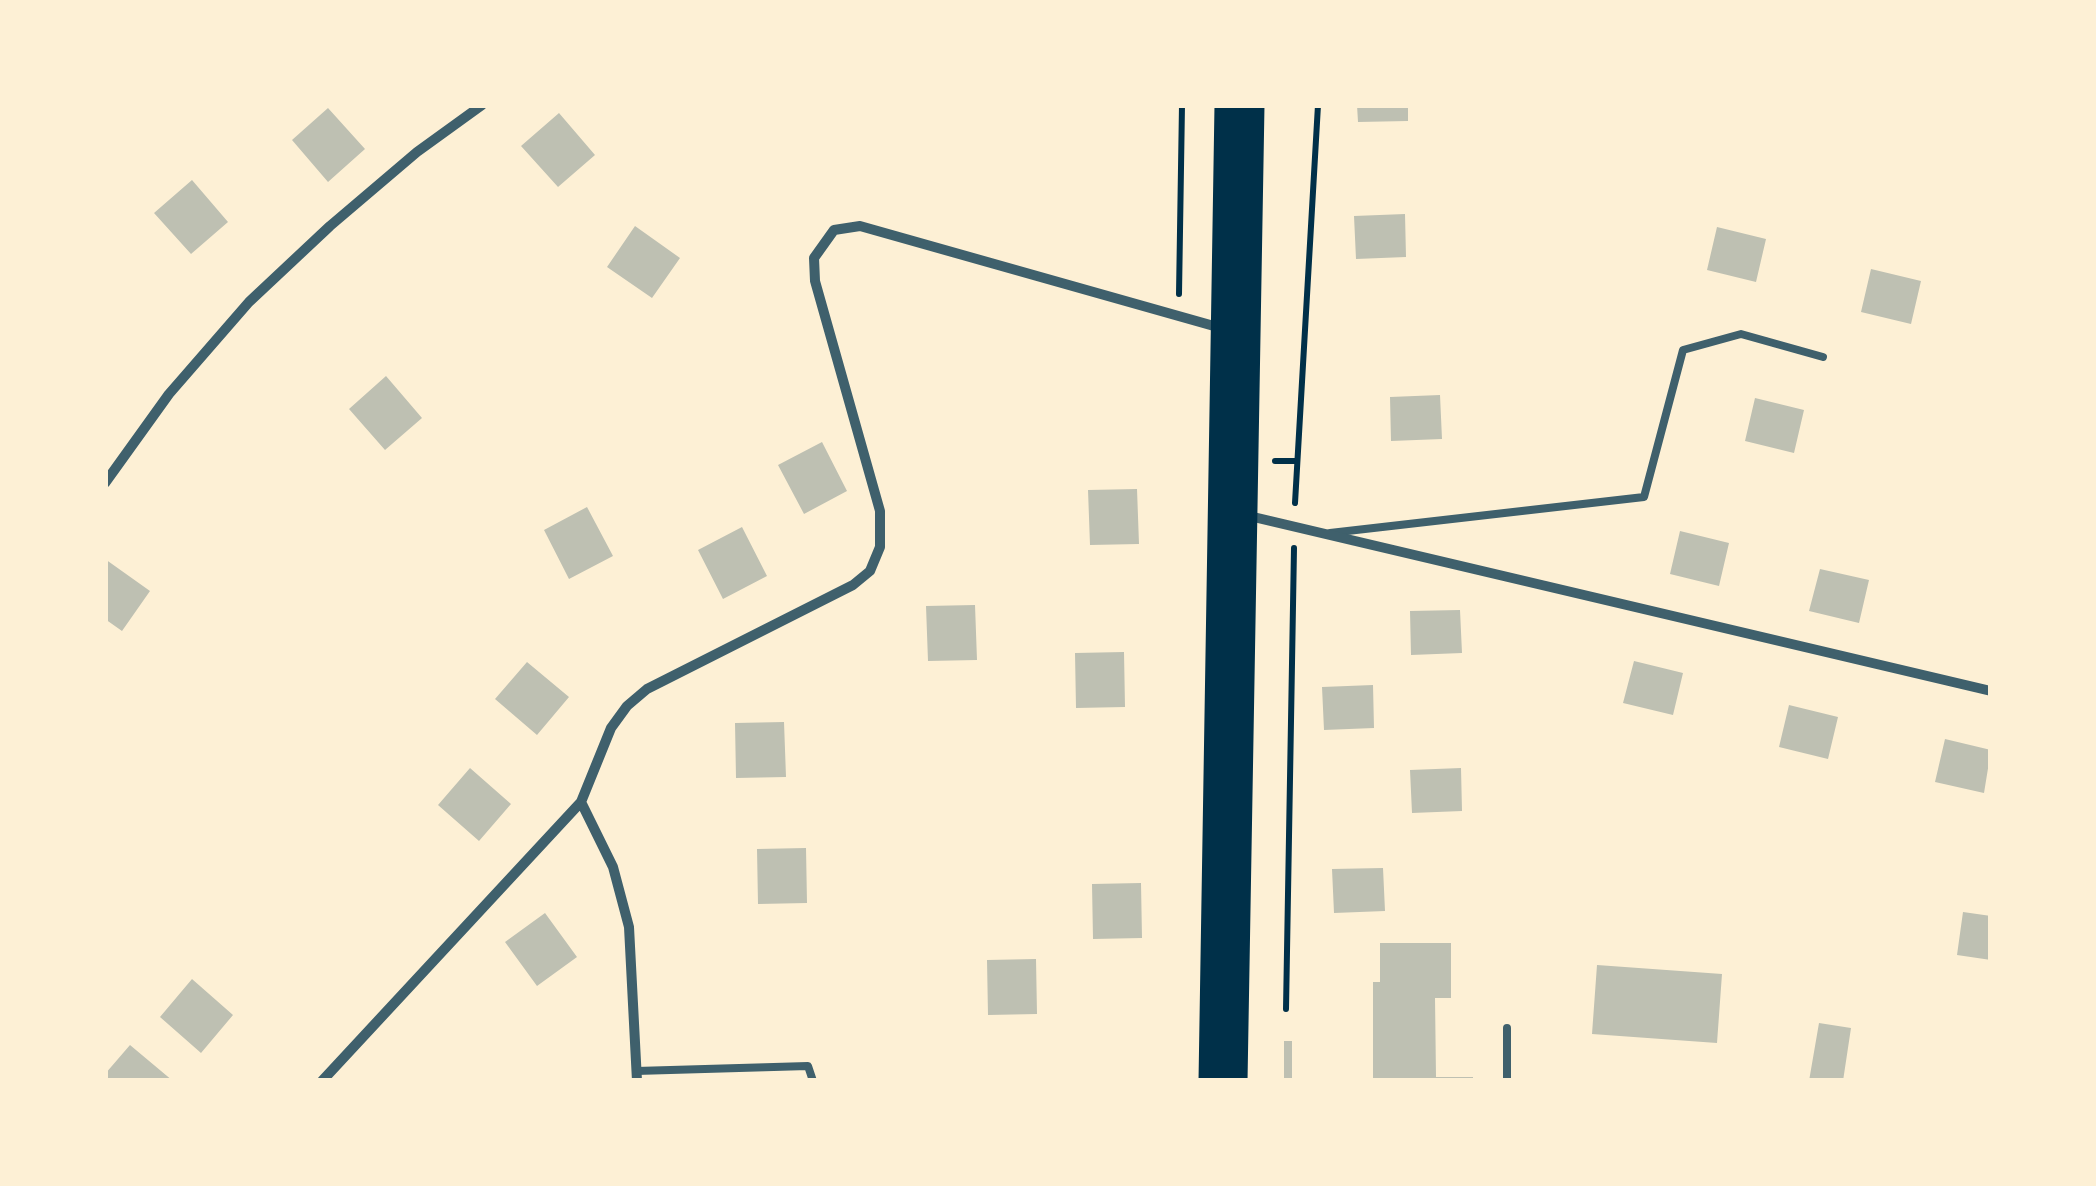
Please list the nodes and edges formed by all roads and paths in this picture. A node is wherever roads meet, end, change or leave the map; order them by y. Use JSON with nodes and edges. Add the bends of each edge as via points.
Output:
{"nodes":[{"id":1,"x":482,"y":105,"type":"edge"},
{"id":2,"x":1182,"y":105,"type":"edge"},
{"id":3,"x":1228,"y":105,"type":"edge"},
{"id":4,"x":1252,"y":105,"type":"edge"},
{"id":5,"x":1318,"y":105,"type":"edge"},
{"id":6,"x":1179,"y":307,"type":"dead end"},
{"id":7,"x":1222,"y":328,"type":"junction"},
{"id":8,"x":1823,"y":357,"type":"dead end"},
{"id":9,"x":1275,"y":461,"type":"dead end"},
{"id":10,"x":1296,"y":462,"type":"junction"},
{"id":11,"x":105,"y":484,"type":"edge"},
{"id":12,"x":1294,"y":512,"type":"dead end"},
{"id":13,"x":1244,"y":515,"type":"junction"},
{"id":14,"x":1330,"y":533,"type":"junction"},
{"id":15,"x":1294,"y":546,"type":"dead end"},
{"id":16,"x":1991,"y":691,"type":"edge"},
{"id":17,"x":580,"y":802,"type":"junction"},
{"id":18,"x":1286,"y":1009,"type":"dead end"},
{"id":19,"x":1506,"y":1028,"type":"dead end"},
{"id":20,"x":636,"y":1076,"type":"edge"},
{"id":21,"x":322,"y":1081,"type":"edge"},
{"id":22,"x":813,"y":1081,"type":"edge"},
{"id":23,"x":1212,"y":1081,"type":"edge"},
{"id":24,"x":1236,"y":1081,"type":"edge"},
{"id":25,"x":1507,"y":1081,"type":"edge"}],
"edges":[{"from":1,"to":11,"type":"street","via":[[403,164],[248,302],[169,394]]},
{"from":2,"to":6,"type":"path"},
{"from":3,"to":7,"type":"main road"},
{"from":4,"to":13,"type":"main road"},
{"from":5,"to":10,"type":"path"},
{"from":7,"to":17,"type":"street","via":[[860,226],[834,230],[814,258],[816,282],[880,511],[880,547],[870,571],[647,689],[612,728]]},
{"from":7,"to":23,"type":"main road"},
{"from":8,"to":14,"type":"lane","via":[[1741,334],[1682,350],[1644,496]]},
{"from":9,"to":10,"type":"path"},
{"from":10,"to":12,"type":"path"},
{"from":13,"to":14,"type":"street"},
{"from":13,"to":24,"type":"main road"},
{"from":14,"to":16,"type":"street"},
{"from":15,"to":18,"type":"path"},
{"from":17,"to":20,"type":"street","via":[[613,867],[629,927]]},
{"from":17,"to":21,"type":"street"},
{"from":19,"to":25,"type":"lane"},
{"from":20,"to":22,"type":"lane","via":[[808,1066]]}]}
